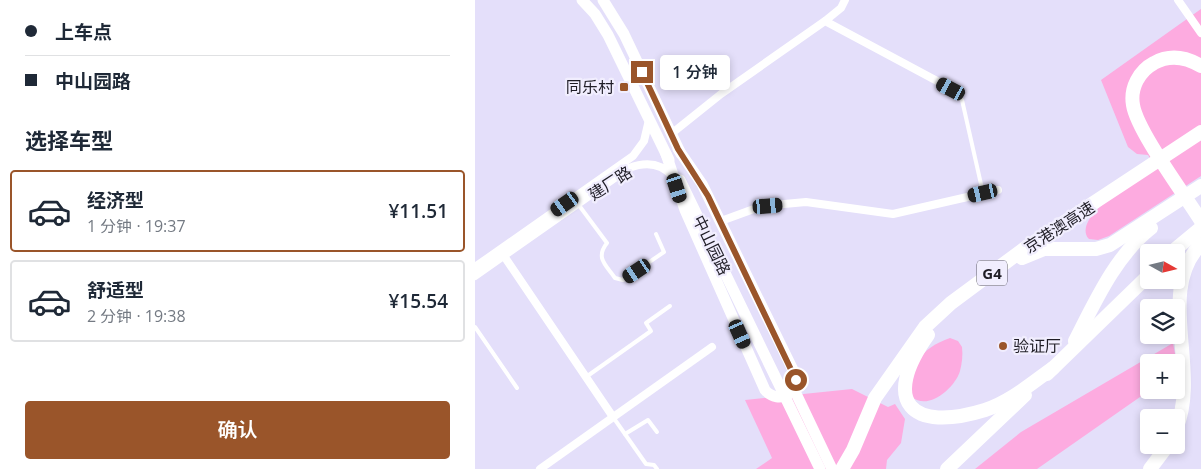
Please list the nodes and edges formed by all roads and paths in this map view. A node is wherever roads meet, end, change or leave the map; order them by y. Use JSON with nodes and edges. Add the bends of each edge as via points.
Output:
{"nodes":[{"id":1,"x":582,"y":0,"type":"edge"},
{"id":2,"x":603,"y":0,"type":"edge"},
{"id":3,"x":845,"y":0,"type":"edge"},
{"id":4,"x":1178,"y":0,"type":"edge"},
{"id":5,"x":825,"y":21,"type":"junction"},
{"id":6,"x":1201,"y":33,"type":"edge"},
{"id":7,"x":1201,"y":66,"type":"edge"},
{"id":8,"x":951,"y":89,"type":"joint"},
{"id":9,"x":649,"y":120,"type":"junction"},
{"id":10,"x":1201,"y":132,"type":"edge"},
{"id":11,"x":671,"y":134,"type":"junction"},
{"id":12,"x":678,"y":149,"type":"junction"},
{"id":13,"x":666,"y":154,"type":"junction"},
{"id":14,"x":674,"y":178,"type":"junction"},
{"id":15,"x":1201,"y":186,"type":"edge"},
{"id":16,"x":690,"y":187,"type":"junction"},
{"id":17,"x":998,"y":190,"type":"dead end"},
{"id":18,"x":1201,"y":192,"type":"edge"},
{"id":19,"x":983,"y":193,"type":"junction"},
{"id":20,"x":578,"y":204,"type":"junction"},
{"id":21,"x":721,"y":221,"type":"junction"},
{"id":22,"x":1201,"y":221,"type":"edge"},
{"id":23,"x":1201,"y":228,"type":"edge"},
{"id":24,"x":656,"y":234,"type":"dead end"},
{"id":25,"x":1182,"y":244,"type":"edge"},
{"id":26,"x":1201,"y":244,"type":"edge"},
{"id":27,"x":501,"y":253,"type":"junction"},
{"id":28,"x":1029,"y":256,"type":"junction"},
{"id":29,"x":1001,"y":266,"type":"junction"},
{"id":30,"x":475,"y":267,"type":"edge"},
{"id":31,"x":475,"y":276,"type":"edge"},
{"id":32,"x":1140,"y":284,"type":"edge"},
{"id":33,"x":670,"y":306,"type":"dead end"},
{"id":34,"x":475,"y":327,"type":"edge"},
{"id":35,"x":712,"y":348,"type":"dead end"},
{"id":36,"x":1065,"y":357,"type":"junction"},
{"id":37,"x":1053,"y":368,"type":"junction"},
{"id":38,"x":586,"y":378,"type":"junction"},
{"id":39,"x":517,"y":388,"type":"dead end"},
{"id":40,"x":1182,"y":409,"type":"edge"},
{"id":41,"x":613,"y":417,"type":"junction"},
{"id":42,"x":657,"y":432,"type":"dead end"},
{"id":43,"x":625,"y":434,"type":"junction"},
{"id":44,"x":1161,"y":454,"type":"edge"},
{"id":45,"x":540,"y":469,"type":"edge"},
{"id":46,"x":657,"y":469,"type":"edge"},
{"id":47,"x":820,"y":469,"type":"edge"},
{"id":48,"x":832,"y":469,"type":"edge"},
{"id":49,"x":842,"y":469,"type":"edge"},
{"id":50,"x":947,"y":469,"type":"edge"},
{"id":51,"x":1150,"y":469,"type":"edge"}],
"edges":[{"from":1,"to":9,"type":"main road","name":"中山园路","via":[[605,30]]},
{"from":2,"to":11,"type":"main road","name":"中山园路","via":[[624,34]]},
{"from":3,"to":5,"type":"street","via":[[841,8]]},
{"from":4,"to":6,"type":"street"},
{"from":5,"to":8,"type":"street"},
{"from":5,"to":11,"type":"street","via":[[721,94]]},
{"from":7,"to":22,"type":"highway","via":[[1171,57],[1154,62],[1142,72],[1132,98],[1141,126]]},
{"from":8,"to":19,"type":"lane","via":[[962,100]]},
{"from":9,"to":13,"type":"main road","name":"中山园路"},
{"from":9,"to":27,"type":"street","name":"建厂路","via":[[644,141],[633,156]]},
{"from":10,"to":29,"type":"highway","name":"京港澳高速","number":"G4"},
{"from":11,"to":12,"type":"main road","name":"中山园路"},
{"from":12,"to":16,"type":"main road","name":"中山园路"},
{"from":12,"to":21,"type":"main road","via":[[702,184]]},
{"from":13,"to":14,"type":"main road"},
{"from":13,"to":16,"type":"main road","name":"中山园路"},
{"from":14,"to":20,"type":"street","name":"建厂路","via":[[654,164],[637,165]]},
{"from":14,"to":21,"type":"main road","via":[[685,210],[765,390],[772,396],[784,397],[794,389],[796,376]]},
{"from":15,"to":28,"type":"highway","via":[[1109,245],[1096,249],[1044,250]]},
{"from":16,"to":47,"type":"main road","name":"中山园路"},
{"from":16,"to":48,"type":"main road","name":"中山园路"},
{"from":17,"to":19,"type":"street"},
{"from":18,"to":36,"type":"highway","via":[[1151,228],[1129,249]]},
{"from":19,"to":21,"type":"street","via":[[893,214],[806,202],[762,206]]},
{"from":20,"to":24,"type":"lane","via":[[607,243],[600,256],[615,278],[623,280],[664,252]]},
{"from":20,"to":27,"type":"street","name":"建厂路"},
{"from":23,"to":25,"type":"highway"},
{"from":26,"to":40,"type":"highway","via":[[1192,253],[1183,275],[1181,308],[1187,389]]},
{"from":27,"to":30,"type":"street","name":"建厂路"},
{"from":27,"to":31,"type":"street","name":"建厂路"},
{"from":27,"to":38,"type":"street"},
{"from":28,"to":29,"type":"highway"},
{"from":28,"to":37,"type":"highway","via":[[932,330],[907,374],[906,395],[910,406],[925,417],[965,415],[1003,402]]},
{"from":29,"to":49,"type":"highway","name":"京港澳高速","number":"G4","via":[[951,303],[917,336],[875,398]]},
{"from":32,"to":36,"type":"highway"},
{"from":33,"to":38,"type":"lane","via":[[647,323],[651,331]]},
{"from":34,"to":39,"type":"lane"},
{"from":35,"to":41,"type":"street"},
{"from":36,"to":37,"type":"highway"},
{"from":37,"to":50,"type":"highway"},
{"from":38,"to":41,"type":"street"},
{"from":41,"to":43,"type":"lane"},
{"from":41,"to":45,"type":"street"},
{"from":42,"to":43,"type":"lane","via":[[648,420]]},
{"from":43,"to":46,"type":"lane","via":[[646,464]]},
{"from":44,"to":51,"type":"highway"}]}
